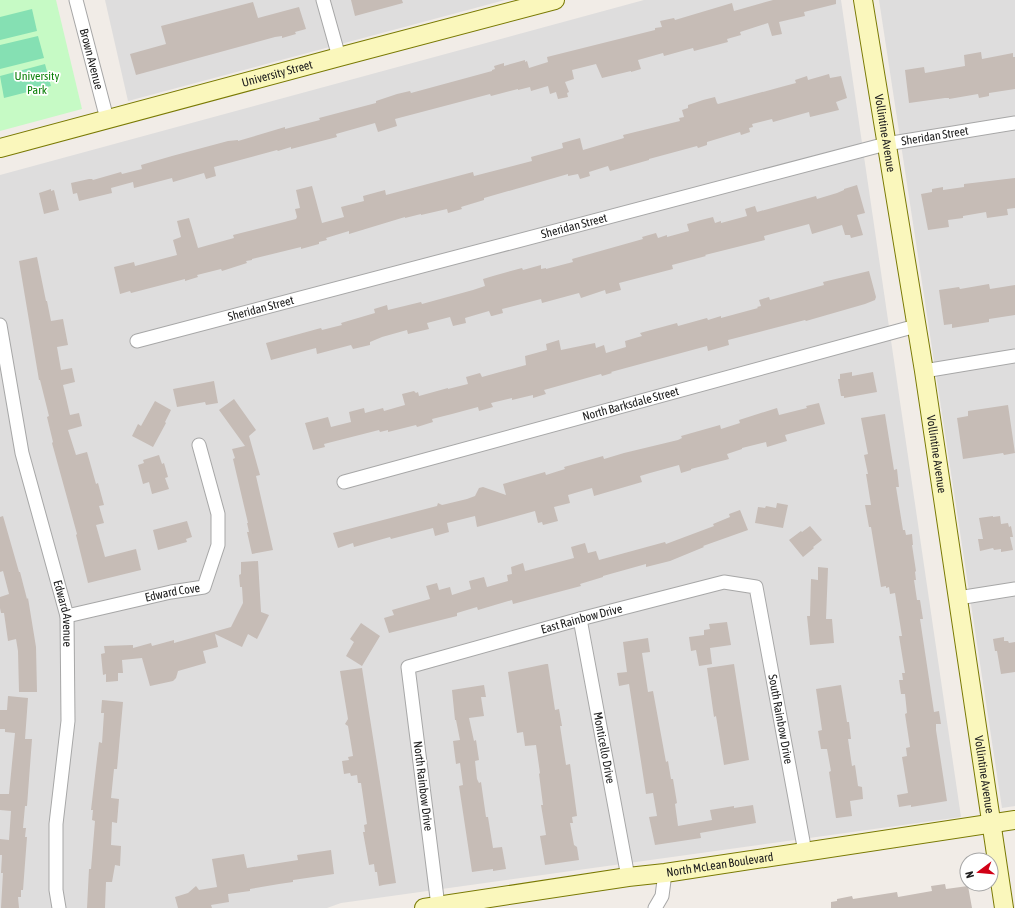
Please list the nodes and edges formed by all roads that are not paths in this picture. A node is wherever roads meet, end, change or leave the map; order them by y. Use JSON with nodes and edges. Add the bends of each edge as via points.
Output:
{"nodes":[{"id":1,"x":76,"y":0,"type":"edge"},
{"id":2,"x":323,"y":0,"type":"edge"},
{"id":3,"x":555,"y":0,"type":"edge"},
{"id":4,"x":863,"y":0,"type":"edge"},
{"id":5,"x":339,"y":57,"type":"junction"},
{"id":6,"x":107,"y":119,"type":"junction"},
{"id":7,"x":1015,"y":124,"type":"edge"},
{"id":8,"x":886,"y":144,"type":"junction"},
{"id":9,"x":0,"y":148,"type":"edge"},
{"id":10,"x":0,"y":325,"type":"edge"},
{"id":11,"x":916,"y":326,"type":"junction"},
{"id":12,"x":137,"y":341,"type":"dead end"},
{"id":13,"x":1015,"y":356,"type":"edge"},
{"id":14,"x":924,"y":371,"type":"junction"},
{"id":15,"x":199,"y":445,"type":"dead end"},
{"id":16,"x":344,"y":482,"type":"dead end"},
{"id":17,"x":756,"y":587,"type":"joint"},
{"id":18,"x":1015,"y":589,"type":"edge"},
{"id":19,"x":958,"y":598,"type":"junction"},
{"id":20,"x":67,"y":616,"type":"junction"},
{"id":21,"x":580,"y":619,"type":"junction"},
{"id":22,"x":408,"y":667,"type":"joint"},
{"id":23,"x":1015,"y":820,"type":"edge"},
{"id":24,"x":992,"y":824,"type":"junction"},
{"id":25,"x":805,"y":852,"type":"junction"},
{"id":26,"x":665,"y":873,"type":"junction"},
{"id":27,"x":628,"y":877,"type":"junction"},
{"id":28,"x":431,"y":907,"type":"edge"},
{"id":29,"x":59,"y":908,"type":"edge"},
{"id":30,"x":656,"y":908,"type":"edge"},
{"id":31,"x":1004,"y":908,"type":"edge"}],
"edges":[{"from":1,"to":6,"type":"street","name":"Brown Avenue"},
{"from":2,"to":5,"type":"street"},
{"from":3,"to":5,"type":"street","name":"University Street"},
{"from":4,"to":8,"type":"street","name":"Vollintine Avenue"},
{"from":5,"to":6,"type":"street","name":"University Street"},
{"from":6,"to":9,"type":"street","name":"University Street"},
{"from":7,"to":8,"type":"street","name":"Sheridan Street"},
{"from":8,"to":11,"type":"street","name":"Vollintine Avenue"},
{"from":8,"to":12,"type":"street","name":"Sheridan Street"},
{"from":10,"to":20,"type":"street","name":"Edward Avenue","via":[[22,453]]},
{"from":11,"to":14,"type":"street","name":"Vollintine Avenue"},
{"from":11,"to":16,"type":"street","name":"North Barksdale Street"},
{"from":13,"to":14,"type":"street"},
{"from":14,"to":19,"type":"street","name":"Vollintine Avenue"},
{"from":15,"to":20,"type":"street","name":"Edward Cove","via":[[218,514],[218,545],[204,587]]},
{"from":17,"to":21,"type":"street","name":"East Rainbow Drive","via":[[724,582]]},
{"from":17,"to":25,"type":"street","name":"South Rainbow Drive"},
{"from":18,"to":19,"type":"street"},
{"from":19,"to":24,"type":"street","name":"Vollintine Avenue"},
{"from":20,"to":29,"type":"street","name":"Edward Avenue","via":[[68,721],[56,824],[56,890]]},
{"from":21,"to":22,"type":"street","name":"East Rainbow Drive"},
{"from":21,"to":27,"type":"street","name":"Monticello Drive"},
{"from":22,"to":28,"type":"street","name":"North Rainbow Drive"},
{"from":23,"to":24,"type":"street","name":"North McLean Boulevard"},
{"from":24,"to":25,"type":"street","name":"North McLean Boulevard"},
{"from":24,"to":31,"type":"street","name":"Vollintine Avenue"},
{"from":25,"to":26,"type":"street","name":"North McLean Boulevard"},
{"from":26,"to":27,"type":"street","name":"North McLean Boulevard"},
{"from":26,"to":30,"type":"street","via":[[662,896]]},
{"from":27,"to":28,"type":"street","name":"North McLean Boulevard"}]}
